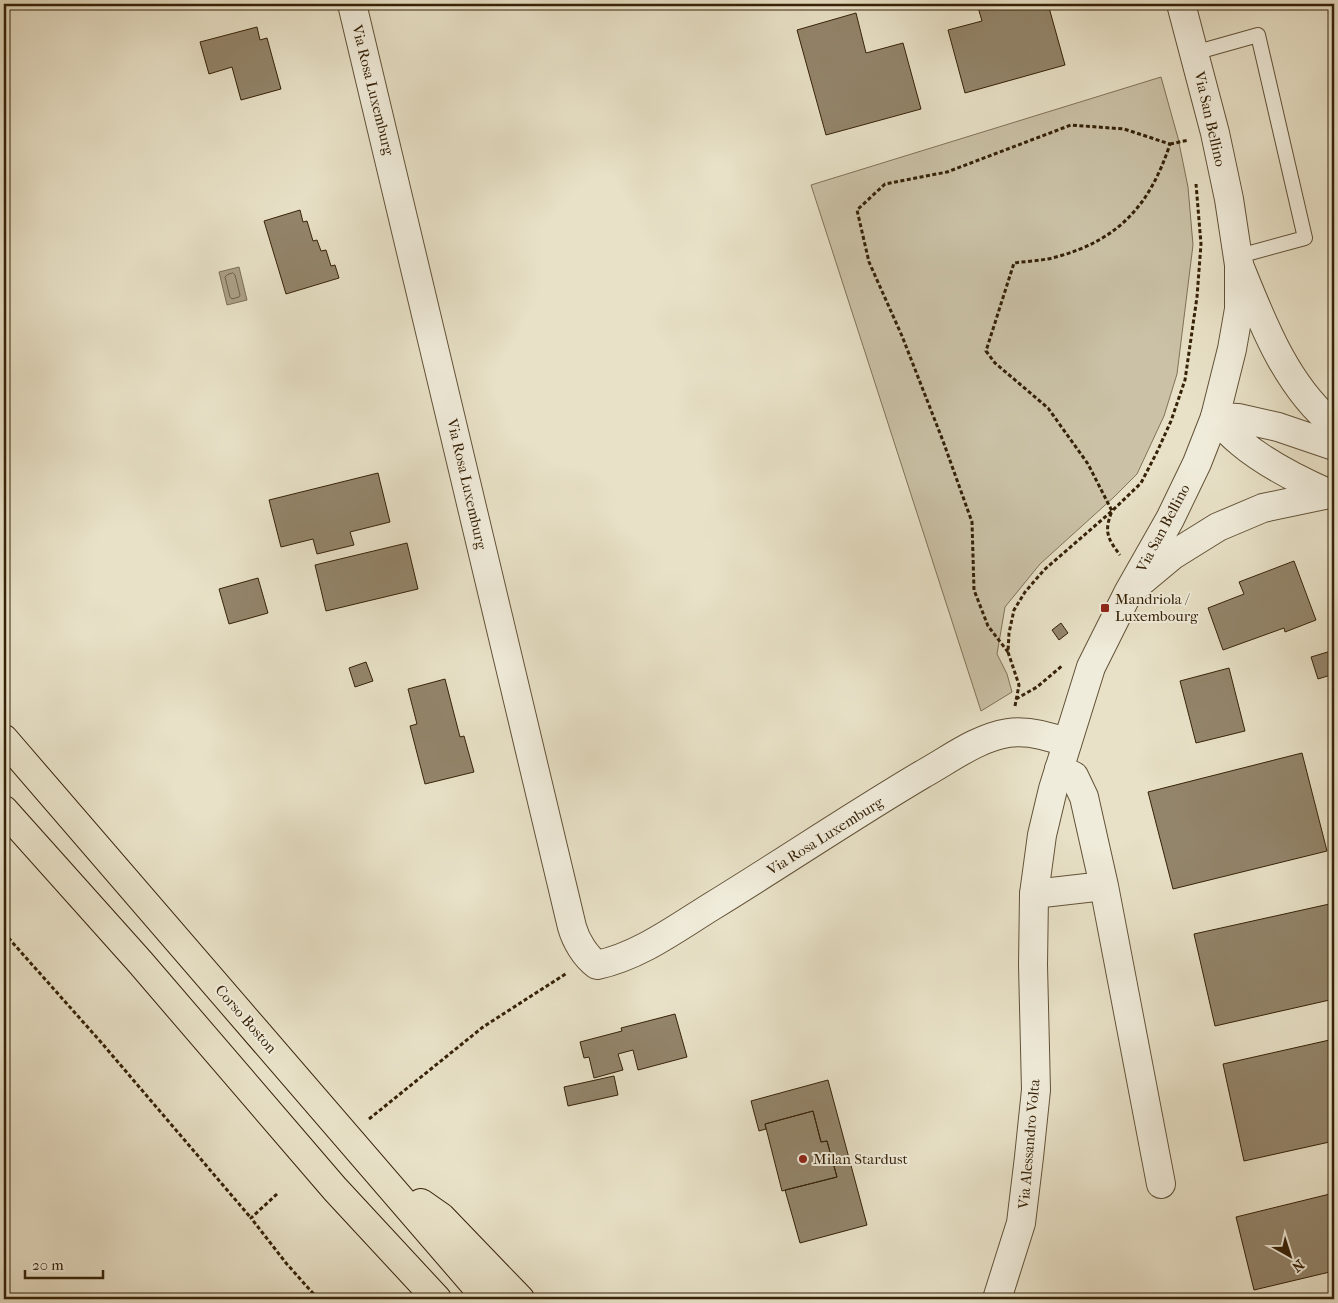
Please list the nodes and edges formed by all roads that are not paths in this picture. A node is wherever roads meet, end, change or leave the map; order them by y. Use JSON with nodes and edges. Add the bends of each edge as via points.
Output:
{"nodes":[{"id":1,"x":352,"y":4,"type":"edge"},
{"id":2,"x":1181,"y":4,"type":"edge"},
{"id":3,"x":1194,"y":53,"type":"junction"},
{"id":4,"x":1239,"y":261,"type":"junction"},
{"id":5,"x":1215,"y":417,"type":"junction"},
{"id":6,"x":1334,"y":425,"type":"edge"},
{"id":7,"x":1334,"y":446,"type":"edge"},
{"id":8,"x":1332,"y":493,"type":"edge"},
{"id":9,"x":1128,"y":593,"type":"junction"},
{"id":10,"x":4,"y":740,"type":"edge"},
{"id":11,"x":1068,"y":742,"type":"junction"},
{"id":12,"x":1059,"y":769,"type":"junction"},
{"id":13,"x":4,"y":810,"type":"edge"},
{"id":14,"x":1104,"y":886,"type":"junction"},
{"id":15,"x":1034,"y":894,"type":"junction"},
{"id":16,"x":372,"y":1167,"type":"junction"},
{"id":17,"x":1161,"y":1184,"type":"dead end"},
{"id":18,"x":437,"y":1299,"type":"edge"},
{"id":19,"x":487,"y":1299,"type":"edge"},
{"id":20,"x":520,"y":1299,"type":"edge"},
{"id":21,"x":997,"y":1299,"type":"edge"}],
"edges":[{"from":1,"to":11,"type":"street","name":"Via Rosa Luxemburg","via":[[572,927],[575,938],[590,960],[597,965],[614,962],[644,947],[901,787],[984,740],[1010,733],[1046,735]]},
{"from":2,"to":3,"type":"street","name":"Via San Bellino"},
{"from":3,"to":4,"type":"street","name":"Via San Bellino","via":[[1215,133]]},
{"from":3,"to":4,"type":"lane","via":[[1258,35],[1305,238]]},
{"from":4,"to":5,"type":"street","name":"Via San Bellino","via":[[1239,309]]},
{"from":4,"to":6,"type":"street","name":"Via San Bellino","via":[[1258,314],[1283,361],[1300,390]]},
{"from":5,"to":7,"type":"street","via":[[1238,418],[1278,427]]},
{"from":5,"to":8,"type":"street","name":"Via San Bellino","via":[[1268,463],[1308,485]]},
{"from":5,"to":9,"type":"street","name":"Via San Bellino","via":[[1198,463]]},
{"from":8,"to":9,"type":"street","name":"Via San Bellino","via":[[1263,508],[1218,527],[1173,555]]},
{"from":9,"to":11,"type":"street","name":"Via Alessandro Volta","via":[[1092,667]]},
{"from":10,"to":16,"type":"highway","name":"Corso Boston"},
{"from":11,"to":12,"type":"street","name":"Via Alessandro Volta"},
{"from":12,"to":14,"type":"street","via":[[1074,776],[1084,796]]},
{"from":12,"to":15,"type":"street","name":"Via Alessandro Volta","via":[[1042,835]]},
{"from":13,"to":18,"type":"highway","via":[[335,1189]]},
{"from":14,"to":15,"type":"street"},
{"from":14,"to":17,"type":"street"},
{"from":15,"to":21,"type":"street","name":"Via Alessandro Volta","via":[[1036,1090],[1021,1224]]},
{"from":16,"to":19,"type":"highway","name":"Corso Boston"},
{"from":16,"to":20,"type":"highway","via":[[440,1217]]}]}
